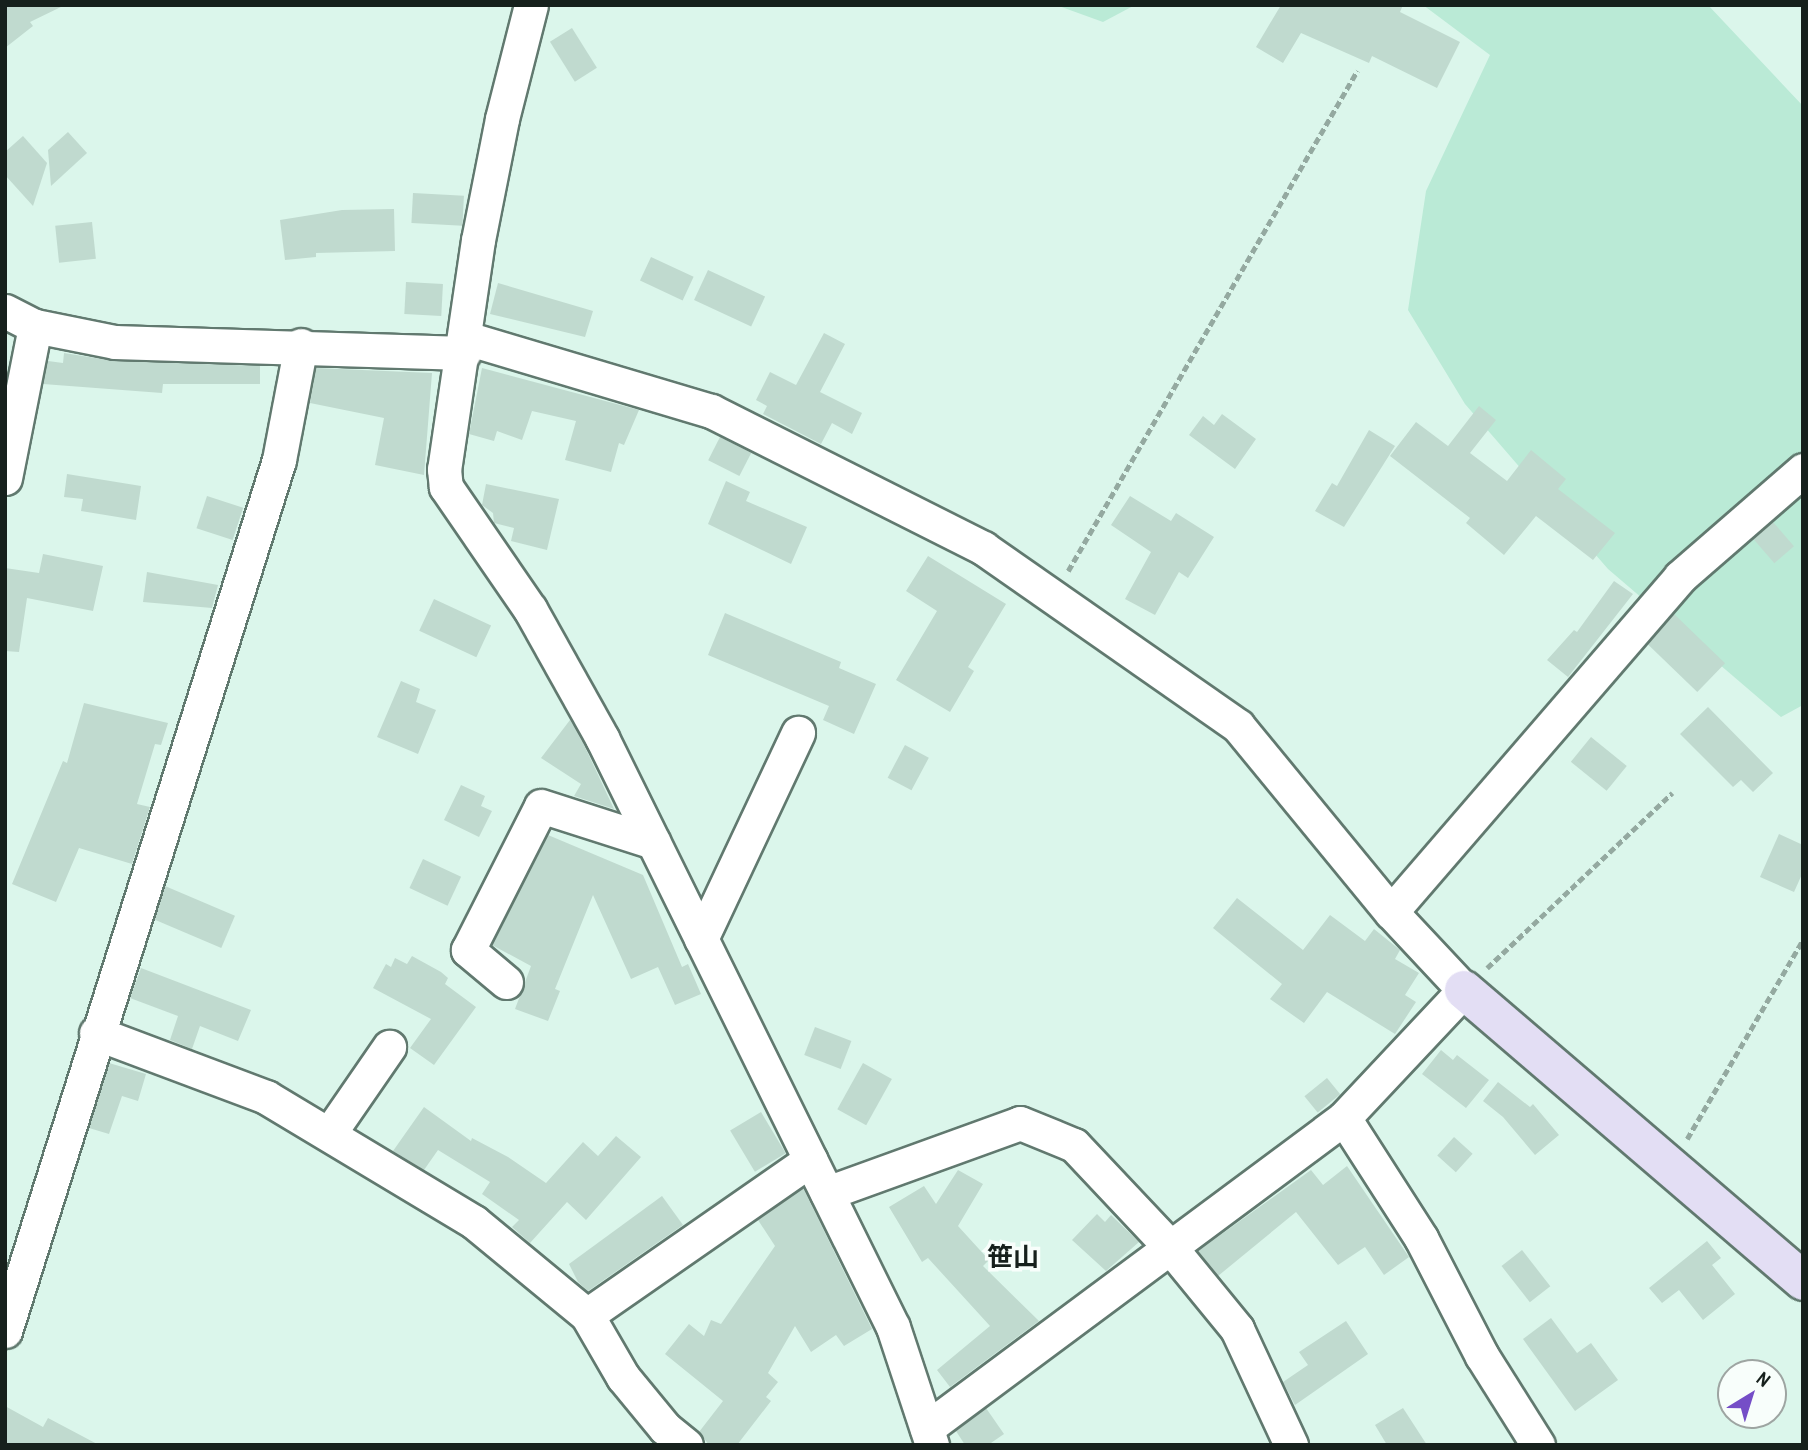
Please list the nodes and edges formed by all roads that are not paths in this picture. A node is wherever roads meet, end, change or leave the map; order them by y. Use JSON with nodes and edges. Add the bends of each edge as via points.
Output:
{"nodes":[{"id":1,"x":531,"y":5,"type":"edge"},
{"id":2,"x":5,"y":311,"type":"edge"},
{"id":3,"x":35,"y":326,"type":"junction"},
{"id":4,"x":301,"y":345,"type":"junction"},
{"id":5,"x":465,"y":345,"type":"junction"},
{"id":6,"x":1803,"y":470,"type":"edge"},
{"id":7,"x":5,"y":478,"type":"edge"},
{"id":8,"x":798,"y":733,"type":"dead end"},
{"id":9,"x":653,"y":842,"type":"junction"},
{"id":10,"x":1391,"y":912,"type":"junction"},
{"id":11,"x":701,"y":939,"type":"junction"},
{"id":12,"x":506,"y":982,"type":"dead end"},
{"id":13,"x":1464,"y":990,"type":"junction"},
{"id":14,"x":96,"y":1033,"type":"junction"},
{"id":15,"x":389,"y":1047,"type":"dead end"},
{"id":16,"x":1344,"y":1118,"type":"junction"},
{"id":17,"x":329,"y":1134,"type":"junction"},
{"id":18,"x":810,"y":1160,"type":"junction"},
{"id":19,"x":827,"y":1192,"type":"junction"},
{"id":20,"x":1170,"y":1247,"type":"junction"},
{"id":21,"x":1803,"y":1280,"type":"edge"},
{"id":22,"x":586,"y":1315,"type":"junction"},
{"id":23,"x":5,"y":1331,"type":"edge"},
{"id":24,"x":930,"y":1437,"type":"edge"},
{"id":25,"x":686,"y":1445,"type":"edge"},
{"id":26,"x":1291,"y":1445,"type":"edge"},
{"id":27,"x":1538,"y":1445,"type":"edge"}],
"edges":[{"from":1,"to":5,"type":"street","via":[[486,199]]},
{"from":2,"to":3,"type":"street"},
{"from":3,"to":4,"type":"street","via":[[115,342]]},
{"from":3,"to":7,"type":"street"},
{"from":4,"to":5,"type":"street"},
{"from":4,"to":14,"type":"street","via":[[279,460]]},
{"from":5,"to":9,"type":"street","via":[[444,469],[446,487],[530,609]]},
{"from":5,"to":10,"type":"street","via":[[711,411],[984,548],[1238,726]]},
{"from":6,"to":10,"type":"street","via":[[1680,577]]},
{"from":8,"to":11,"type":"street"},
{"from":9,"to":11,"type":"street"},
{"from":9,"to":12,"type":"street","via":[[541,806],[468,950]]},
{"from":10,"to":13,"type":"street"},
{"from":11,"to":18,"type":"street"},
{"from":13,"to":16,"type":"street"},
{"from":13,"to":21,"type":"street"},
{"from":14,"to":17,"type":"street","via":[[266,1097]]},
{"from":14,"to":23,"type":"street"},
{"from":15,"to":17,"type":"street"},
{"from":16,"to":20,"type":"street"},
{"from":16,"to":27,"type":"street","via":[[1421,1238],[1482,1356]]},
{"from":17,"to":22,"type":"street","via":[[474,1222]]},
{"from":18,"to":19,"type":"street"},
{"from":18,"to":22,"type":"street"},
{"from":19,"to":20,"type":"street","via":[[1020,1123],[1074,1145]]},
{"from":19,"to":24,"type":"street","via":[[893,1327]]},
{"from":20,"to":24,"type":"street"},
{"from":20,"to":26,"type":"street","via":[[1237,1329]]},
{"from":22,"to":25,"type":"street","via":[[623,1377],[665,1428]]}]}
